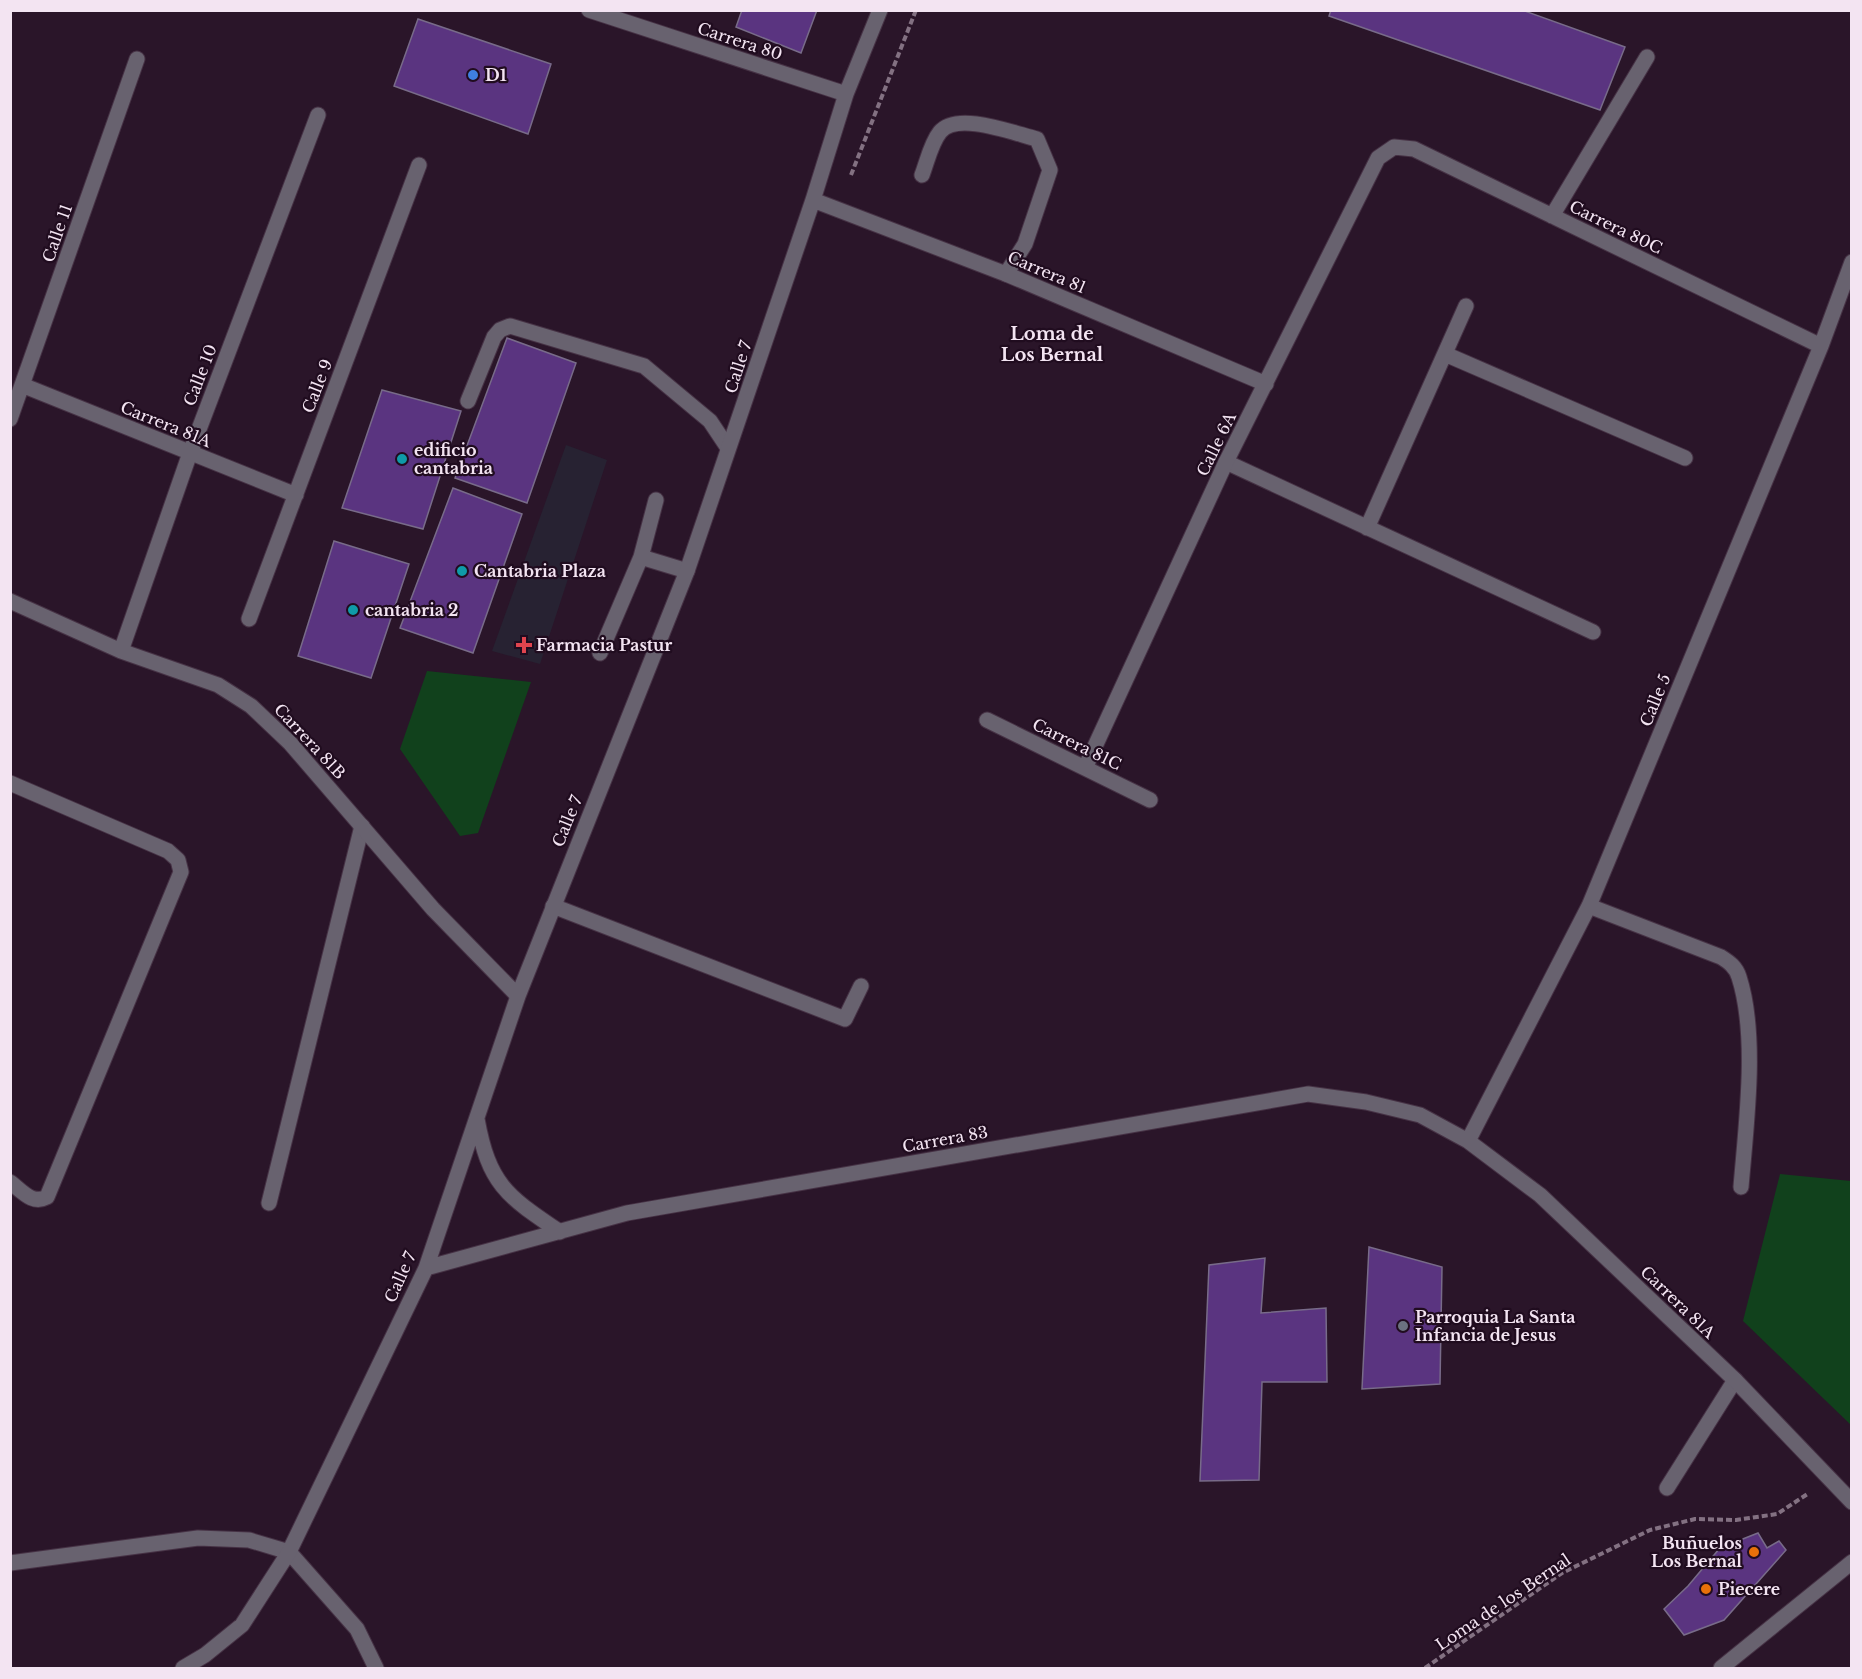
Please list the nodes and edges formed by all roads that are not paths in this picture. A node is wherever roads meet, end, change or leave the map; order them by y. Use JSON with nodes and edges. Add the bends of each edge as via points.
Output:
{"nodes":[{"id":1,"x":589,"y":10,"type":"edge"},
{"id":2,"x":880,"y":10,"type":"edge"},
{"id":3,"x":1647,"y":57,"type":"dead end"},
{"id":4,"x":137,"y":59,"type":"dead end"},
{"id":5,"x":846,"y":94,"type":"junction"},
{"id":6,"x":318,"y":115,"type":"dead end"},
{"id":7,"x":1394,"y":147,"type":"joint"},
{"id":8,"x":420,"y":165,"type":"dead end"},
{"id":9,"x":922,"y":175,"type":"dead end"},
{"id":10,"x":813,"y":200,"type":"junction"},
{"id":11,"x":1552,"y":216,"type":"junction"},
{"id":12,"x":1851,"y":262,"type":"edge"},
{"id":13,"x":1006,"y":274,"type":"junction"},
{"id":14,"x":1466,"y":306,"type":"dead end"},
{"id":15,"x":1821,"y":346,"type":"junction"},
{"id":16,"x":1445,"y":354,"type":"junction"},
{"id":17,"x":1266,"y":384,"type":"junction"},
{"id":18,"x":22,"y":385,"type":"junction"},
{"id":19,"x":468,"y":401,"type":"dead end"},
{"id":20,"x":10,"y":419,"type":"edge"},
{"id":21,"x":728,"y":448,"type":"junction"},
{"id":22,"x":190,"y":453,"type":"junction"},
{"id":23,"x":1685,"y":458,"type":"dead end"},
{"id":24,"x":1226,"y":462,"type":"junction"},
{"id":25,"x":296,"y":495,"type":"junction"},
{"id":26,"x":656,"y":500,"type":"dead end"},
{"id":27,"x":1367,"y":528,"type":"junction"},
{"id":28,"x":641,"y":557,"type":"junction"},
{"id":29,"x":687,"y":571,"type":"junction"},
{"id":30,"x":12,"y":605,"type":"edge"},
{"id":31,"x":249,"y":619,"type":"dead end"},
{"id":32,"x":1593,"y":632,"type":"dead end"},
{"id":33,"x":121,"y":651,"type":"junction"},
{"id":34,"x":600,"y":653,"type":"dead end"},
{"id":35,"x":987,"y":720,"type":"dead end"},
{"id":36,"x":1085,"y":768,"type":"junction"},
{"id":37,"x":10,"y":783,"type":"edge"},
{"id":38,"x":1150,"y":800,"type":"dead end"},
{"id":39,"x":362,"y":826,"type":"junction"},
{"id":40,"x":553,"y":906,"type":"junction"},
{"id":41,"x":1589,"y":906,"type":"junction"},
{"id":42,"x":861,"y":986,"type":"dead end"},
{"id":43,"x":518,"y":996,"type":"junction"},
{"id":44,"x":477,"y":1117,"type":"junction"},
{"id":45,"x":1468,"y":1141,"type":"junction"},
{"id":46,"x":10,"y":1182,"type":"edge"},
{"id":47,"x":1741,"y":1187,"type":"dead end"},
{"id":48,"x":269,"y":1203,"type":"dead end"},
{"id":49,"x":560,"y":1232,"type":"junction"},
{"id":50,"x":426,"y":1268,"type":"junction"},
{"id":51,"x":1735,"y":1380,"type":"junction"},
{"id":52,"x":1667,"y":1488,"type":"dead end"},
{"id":53,"x":1851,"y":1502,"type":"edge"},
{"id":54,"x":289,"y":1552,"type":"junction"},
{"id":55,"x":1851,"y":1562,"type":"edge"},
{"id":56,"x":10,"y":1563,"type":"edge"},
{"id":57,"x":183,"y":1668,"type":"edge"},
{"id":58,"x":376,"y":1668,"type":"edge"},
{"id":59,"x":1721,"y":1668,"type":"edge"}],
"edges":[{"from":1,"to":5,"type":"street","name":"Carrera 80"},
{"from":2,"to":5,"type":"street","name":"Calle 7"},
{"from":3,"to":11,"type":"street"},
{"from":4,"to":18,"type":"street","name":"Calle 11"},
{"from":5,"to":10,"type":"street","name":"Calle 7"},
{"from":6,"to":22,"type":"street","name":"Calle 10"},
{"from":7,"to":11,"type":"street","name":"Carrera 80C","via":[[1414,149]]},
{"from":7,"to":17,"type":"street","name":"Calle 6A","via":[[1378,158]]},
{"from":8,"to":25,"type":"street","name":"Calle 9"},
{"from":9,"to":13,"type":"street","via":[[938,133],[949,124],[968,123],[1037,139],[1050,170],[1025,244]]},
{"from":10,"to":13,"type":"street","name":"Carrera 81"},
{"from":10,"to":21,"type":"street","name":"Calle 7"},
{"from":11,"to":15,"type":"street","name":"Carrera 80C"},
{"from":12,"to":15,"type":"street","name":"Calle 5"},
{"from":13,"to":17,"type":"street","name":"Carrera 81"},
{"from":14,"to":16,"type":"street"},
{"from":15,"to":41,"type":"street","name":"Calle 5"},
{"from":16,"to":23,"type":"street"},
{"from":16,"to":27,"type":"street"},
{"from":17,"to":24,"type":"street","name":"Calle 6A"},
{"from":18,"to":20,"type":"street","name":"Calle 11"},
{"from":18,"to":22,"type":"street","name":"Carrera 81A"},
{"from":19,"to":21,"type":"street","via":[[495,337],[510,326],[644,366],[710,421]]},
{"from":21,"to":29,"type":"street","name":"Calle 7"},
{"from":22,"to":25,"type":"street","name":"Carrera 81A"},
{"from":22,"to":33,"type":"street","name":"Calle 10"},
{"from":24,"to":27,"type":"street"},
{"from":24,"to":36,"type":"street","name":"Calle 6A"},
{"from":25,"to":31,"type":"street","name":"Calle 9"},
{"from":26,"to":28,"type":"street"},
{"from":27,"to":32,"type":"street"},
{"from":28,"to":29,"type":"street"},
{"from":28,"to":34,"type":"street"},
{"from":29,"to":40,"type":"street","name":"Calle 7"},
{"from":30,"to":33,"type":"street","name":"Carrera 81B"},
{"from":33,"to":39,"type":"street","name":"Carrera 81B","via":[[218,685],[251,706],[290,743]]},
{"from":35,"to":36,"type":"street","name":"Carrera 81C"},
{"from":36,"to":38,"type":"street","name":"Carrera 81C"},
{"from":37,"to":46,"type":"street","via":[[168,851],[178,860],[181,872],[46,1197],[33,1200]]},
{"from":39,"to":43,"type":"street","name":"Carrera 81B","via":[[433,909]]},
{"from":39,"to":48,"type":"street"},
{"from":40,"to":42,"type":"street","via":[[845,1019]]},
{"from":40,"to":43,"type":"street","name":"Calle 7"},
{"from":41,"to":45,"type":"street","name":"Calle 5"},
{"from":41,"to":47,"type":"street","via":[[1721,957],[1739,975],[1747,1019],[1748,1083]]},
{"from":43,"to":44,"type":"street","name":"Calle 7"},
{"from":44,"to":49,"type":"street","via":[[483,1153],[500,1185]]},
{"from":44,"to":50,"type":"street","name":"Calle 7"},
{"from":45,"to":49,"type":"street","name":"Carrera 83","via":[[1420,1115],[1308,1094],[627,1214]]},
{"from":45,"to":51,"type":"street","name":"Carrera 81A","via":[[1540,1195]]},
{"from":49,"to":50,"type":"street","name":"Carrera 83"},
{"from":50,"to":54,"type":"street","name":"Calle 7"},
{"from":51,"to":52,"type":"street"},
{"from":51,"to":53,"type":"street","name":"Carrera 81A"},
{"from":54,"to":56,"type":"street","via":[[249,1540],[198,1538]]},
{"from":54,"to":57,"type":"street","name":"Calle 7","via":[[242,1625]]},
{"from":54,"to":58,"type":"street","via":[[357,1629]]},
{"from":55,"to":59,"type":"street"}]}
